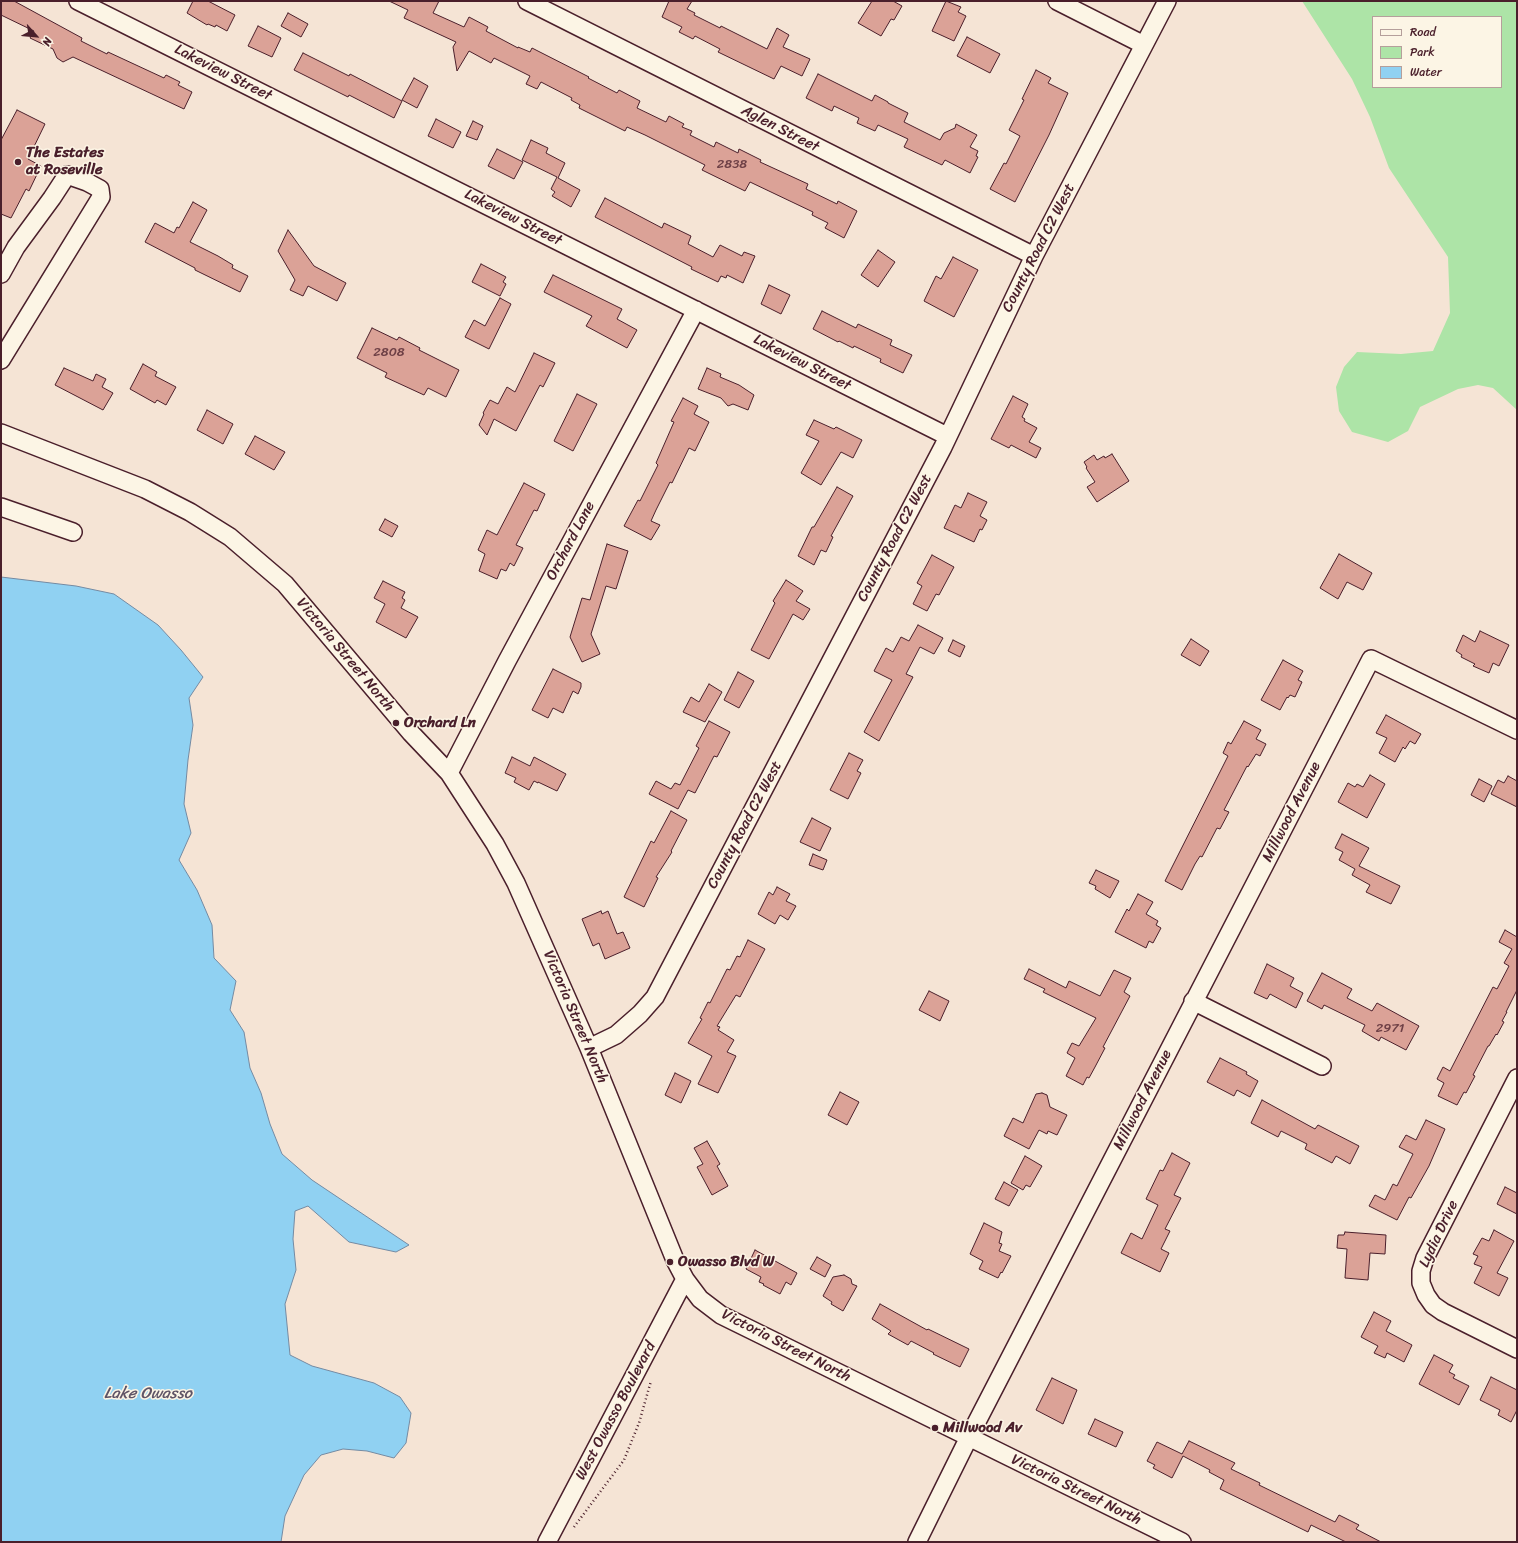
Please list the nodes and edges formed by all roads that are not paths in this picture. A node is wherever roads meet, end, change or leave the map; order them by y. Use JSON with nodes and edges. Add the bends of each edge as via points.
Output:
{"nodes":[{"id":1,"x":78,"y":1,"type":"edge"},
{"id":2,"x":527,"y":1,"type":"edge"},
{"id":3,"x":1057,"y":1,"type":"edge"},
{"id":4,"x":1167,"y":1,"type":"edge"},
{"id":5,"x":1144,"y":45,"type":"junction"},
{"id":6,"x":1034,"y":256,"type":"junction"},
{"id":7,"x":1,"y":274,"type":"edge"},
{"id":8,"x":696,"y":310,"type":"junction"},
{"id":9,"x":1,"y":360,"type":"edge"},
{"id":10,"x":1,"y":433,"type":"edge"},
{"id":11,"x":947,"y":436,"type":"junction"},
{"id":12,"x":1,"y":507,"type":"edge"},
{"id":13,"x":72,"y":532,"type":"dead end"},
{"id":14,"x":1517,"y":730,"type":"edge"},
{"id":15,"x":449,"y":773,"type":"junction"},
{"id":16,"x":1194,"y":1001,"type":"junction"},
{"id":17,"x":589,"y":1048,"type":"junction"},
{"id":18,"x":1322,"y":1066,"type":"dead end"},
{"id":19,"x":1517,"y":1078,"type":"edge"},
{"id":20,"x":685,"y":1279,"type":"junction"},
{"id":21,"x":1517,"y":1349,"type":"edge"},
{"id":22,"x":969,"y":1437,"type":"junction"},
{"id":23,"x":547,"y":1542,"type":"edge"},
{"id":24,"x":917,"y":1542,"type":"edge"},
{"id":25,"x":1182,"y":1542,"type":"edge"}],
"edges":[{"from":1,"to":8,"type":"street","name":"Lakeview Street"},
{"from":2,"to":6,"type":"street","name":"Aglen Street"},
{"from":3,"to":5,"type":"street"},
{"from":4,"to":5,"type":"street","name":"County Road C2 West"},
{"from":5,"to":6,"type":"street","name":"County Road C2 West"},
{"from":6,"to":11,"type":"street","name":"County Road C2 West"},
{"from":7,"to":9,"type":"street","via":[[16,247],[67,175],[100,190],[101,197]]},
{"from":8,"to":11,"type":"street","name":"Lakeview Street"},
{"from":8,"to":15,"type":"street","name":"Orchard Lane"},
{"from":10,"to":15,"type":"street","name":"Victoria Street North","via":[[145,489],[190,512],[230,537],[285,584],[411,733]]},
{"from":11,"to":17,"type":"street","name":"County Road C2 West","via":[[655,996],[640,1014],[616,1035]]},
{"from":12,"to":13,"type":"street"},
{"from":14,"to":16,"type":"street","name":"Millwood Avenue","via":[[1371,659]]},
{"from":15,"to":17,"type":"street","name":"Victoria Street North","via":[[495,844],[516,883]]},
{"from":16,"to":18,"type":"street"},
{"from":16,"to":22,"type":"street","name":"Millwood Avenue"},
{"from":17,"to":20,"type":"street","name":"Victoria Street North"},
{"from":19,"to":21,"type":"street","name":"Lydia Drive","via":[[1425,1258],[1421,1284],[1433,1305],[1443,1312]]},
{"from":20,"to":22,"type":"street","name":"Victoria Street North","via":[[700,1299],[721,1315]]},
{"from":20,"to":23,"type":"street","name":"West Owasso Boulevard"},
{"from":22,"to":24,"type":"street","name":"Millwood Avenue"},
{"from":22,"to":25,"type":"street","name":"Victoria Street North"}]}
